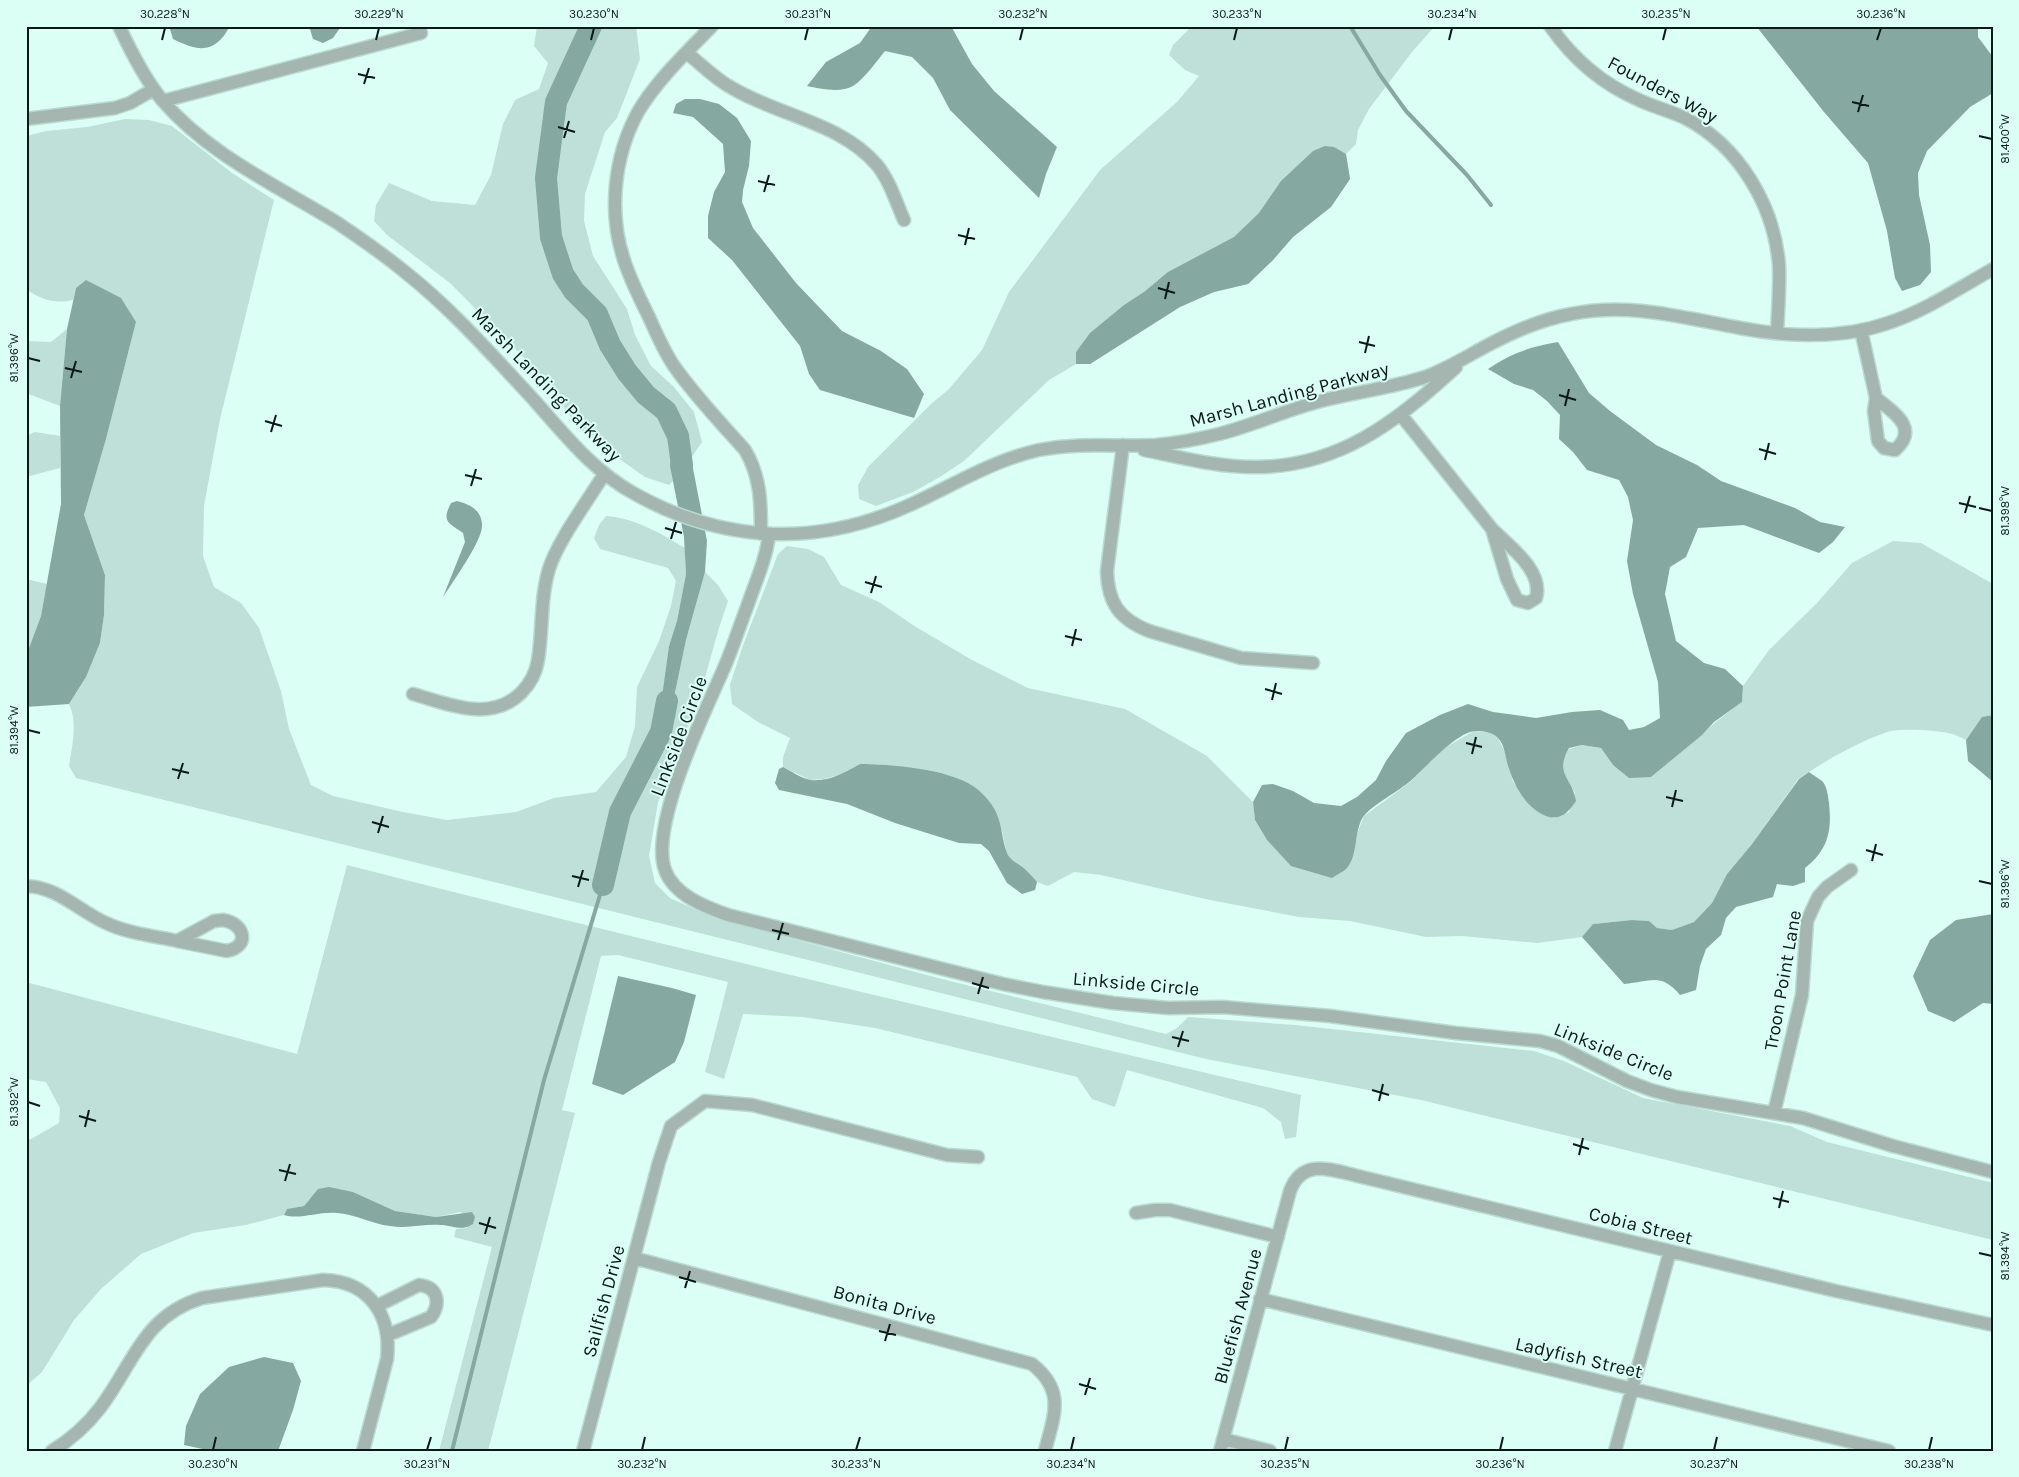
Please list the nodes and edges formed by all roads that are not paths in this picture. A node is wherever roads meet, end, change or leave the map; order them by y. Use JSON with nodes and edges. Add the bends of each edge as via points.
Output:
{"nodes":[{"id":1,"x":119,"y":26,"type":"edge"},
{"id":2,"x":712,"y":26,"type":"edge"},
{"id":3,"x":1550,"y":26,"type":"edge"},
{"id":4,"x":422,"y":33,"type":"dead end"},
{"id":5,"x":687,"y":53,"type":"junction"},
{"id":6,"x":154,"y":89,"type":"junction"},
{"id":7,"x":163,"y":101,"type":"junction"},
{"id":8,"x":26,"y":119,"type":"edge"},
{"id":9,"x":904,"y":220,"type":"dead end"},
{"id":10,"x":1993,"y":269,"type":"edge"},
{"id":11,"x":1861,"y":330,"type":"junction"},
{"id":12,"x":1777,"y":333,"type":"junction"},
{"id":13,"x":1461,"y":362,"type":"junction"},
{"id":14,"x":1876,"y":398,"type":"dead end"},
{"id":15,"x":1401,"y":414,"type":"junction"},
{"id":16,"x":1123,"y":445,"type":"junction"},
{"id":17,"x":604,"y":474,"type":"junction"},
{"id":18,"x":1492,"y":528,"type":"junction"},
{"id":19,"x":765,"y":534,"type":"junction"},
{"id":20,"x":1313,"y":663,"type":"dead end"},
{"id":21,"x":413,"y":694,"type":"dead end"},
{"id":22,"x":1851,"y":870,"type":"dead end"},
{"id":23,"x":26,"y":886,"type":"edge"},
{"id":24,"x":177,"y":941,"type":"dead end"},
{"id":25,"x":1774,"y":1113,"type":"junction"},
{"id":26,"x":978,"y":1157,"type":"dead end"},
{"id":27,"x":1993,"y":1172,"type":"edge"},
{"id":28,"x":1290,"y":1191,"type":"joint"},
{"id":29,"x":1136,"y":1213,"type":"dead end"},
{"id":30,"x":1278,"y":1236,"type":"junction"},
{"id":31,"x":1670,"y":1251,"type":"junction"},
{"id":32,"x":634,"y":1258,"type":"junction"},
{"id":33,"x":1260,"y":1299,"type":"junction"},
{"id":34,"x":377,"y":1306,"type":"junction"},
{"id":35,"x":1993,"y":1325,"type":"edge"},
{"id":36,"x":388,"y":1335,"type":"junction"},
{"id":37,"x":1632,"y":1389,"type":"junction"},
{"id":38,"x":1221,"y":1445,"type":"edge"},
{"id":39,"x":55,"y":1450,"type":"edge"},
{"id":40,"x":363,"y":1451,"type":"edge"},
{"id":41,"x":583,"y":1451,"type":"edge"},
{"id":42,"x":1045,"y":1451,"type":"edge"},
{"id":43,"x":1270,"y":1451,"type":"edge"},
{"id":44,"x":1615,"y":1451,"type":"edge"},
{"id":45,"x":1889,"y":1451,"type":"edge"}],
"edges":[{"from":1,"to":6,"type":"street","name":"Marsh Landing Parkway"},
{"from":2,"to":5,"type":"street","name":"Linkside Circle"},
{"from":3,"to":12,"type":"street","name":"Founders Way","via":[[1579,61],[1598,77],[1640,101],[1701,128],[1721,144],[1749,177],[1769,216],[1776,241],[1779,282]]},
{"from":4,"to":7,"type":"street"},
{"from":5,"to":9,"type":"street","via":[[732,88],[834,132],[863,151],[889,183]]},
{"from":5,"to":19,"type":"street","name":"Linkside Circle","via":[[648,96],[629,131],[617,173],[615,203],[619,240],[629,276],[672,363],[745,450],[752,463],[758,477]]},
{"from":6,"to":7,"type":"street","name":"Marsh Landing Parkway"},
{"from":6,"to":8,"type":"street","via":[[115,108]]},
{"from":7,"to":17,"type":"street","name":"Marsh Landing Parkway","via":[[206,142],[336,223],[410,276],[476,336]]},
{"from":10,"to":11,"type":"street","name":"Marsh Landing Parkway","via":[[1894,322]]},
{"from":11,"to":12,"type":"street","name":"Marsh Landing Parkway"},
{"from":11,"to":14,"type":"street"},
{"from":12,"to":13,"type":"street","name":"Marsh Landing Parkway","via":[[1663,312],[1603,310],[1571,314],[1535,324],[1488,345]]},
{"from":13,"to":15,"type":"street","name":"Marsh Landing Parkway"},
{"from":13,"to":16,"type":"street","name":"Marsh Landing Parkway","via":[[1425,377],[1315,403],[1222,434],[1158,445]]},
{"from":15,"to":16,"type":"street","name":"Marsh Landing Parkway","via":[[1359,442],[1334,453],[1281,466],[1227,466]]},
{"from":15,"to":18,"type":"street"},
{"from":16,"to":19,"type":"street","name":"Marsh Landing Parkway","via":[[1070,445],[1040,450],[1010,458],[910,505],[841,530]]},
{"from":16,"to":20,"type":"street","via":[[1107,571],[1107,587],[1116,608],[1125,618],[1149,632],[1241,658]]},
{"from":17,"to":19,"type":"street","name":"Marsh Landing Parkway","via":[[631,492],[672,512],[736,532]]},
{"from":17,"to":21,"type":"street","via":[[556,552],[545,587],[538,662],[526,688],[507,704],[482,710]]},
{"from":18,"to":18,"type":"street","via":[[1507,579],[1517,600],[1528,603],[1536,598],[1536,579]]},
{"from":19,"to":25,"type":"street","name":"Linkside Circle","via":[[764,561],[725,666],[686,754],[665,828],[662,851],[666,872],[678,889],[694,900],[728,915],[1042,992],[1168,1008],[1222,1007],[1320,1015],[1540,1041],[1558,1046],[1651,1090]]},
{"from":22,"to":25,"type":"street","name":"Troon Point Lane","via":[[1818,897],[1807,921],[1802,995]]},
{"from":23,"to":24,"type":"street","via":[[47,889],[108,924]]},
{"from":25,"to":27,"type":"street","name":"Linkside Circle"},
{"from":26,"to":32,"type":"street","name":"Sailfish Drive","via":[[946,1155],[752,1105],[705,1101],[671,1126]]},
{"from":28,"to":30,"type":"street","name":"Bluefish Avenue"},
{"from":28,"to":31,"type":"street","name":"Cobia Street","via":[[1300,1174],[1320,1168]]},
{"from":29,"to":30,"type":"street","via":[[1170,1210]]},
{"from":30,"to":33,"type":"street","name":"Bluefish Avenue"},
{"from":31,"to":35,"type":"street","name":"Cobia Street"},
{"from":31,"to":37,"type":"street"},
{"from":32,"to":41,"type":"street","name":"Sailfish Drive"},
{"from":32,"to":42,"type":"street","name":"Bonita Drive","via":[[1032,1364],[1048,1378],[1056,1398]]},
{"from":33,"to":37,"type":"street","name":"Ladyfish Street"},
{"from":33,"to":38,"type":"street","name":"Bluefish Avenue"},
{"from":34,"to":36,"type":"street"},
{"from":34,"to":36,"type":"street","via":[[420,1285],[435,1293],[436,1306],[431,1317]]},
{"from":34,"to":39,"type":"street","via":[[356,1288],[332,1280],[313,1280],[186,1303],[159,1321],[147,1334],[100,1408]]},
{"from":36,"to":40,"type":"street","via":[[387,1358]]},
{"from":37,"to":44,"type":"street"},
{"from":37,"to":45,"type":"street","name":"Ladyfish Street"},
{"from":38,"to":43,"type":"street"}]}
